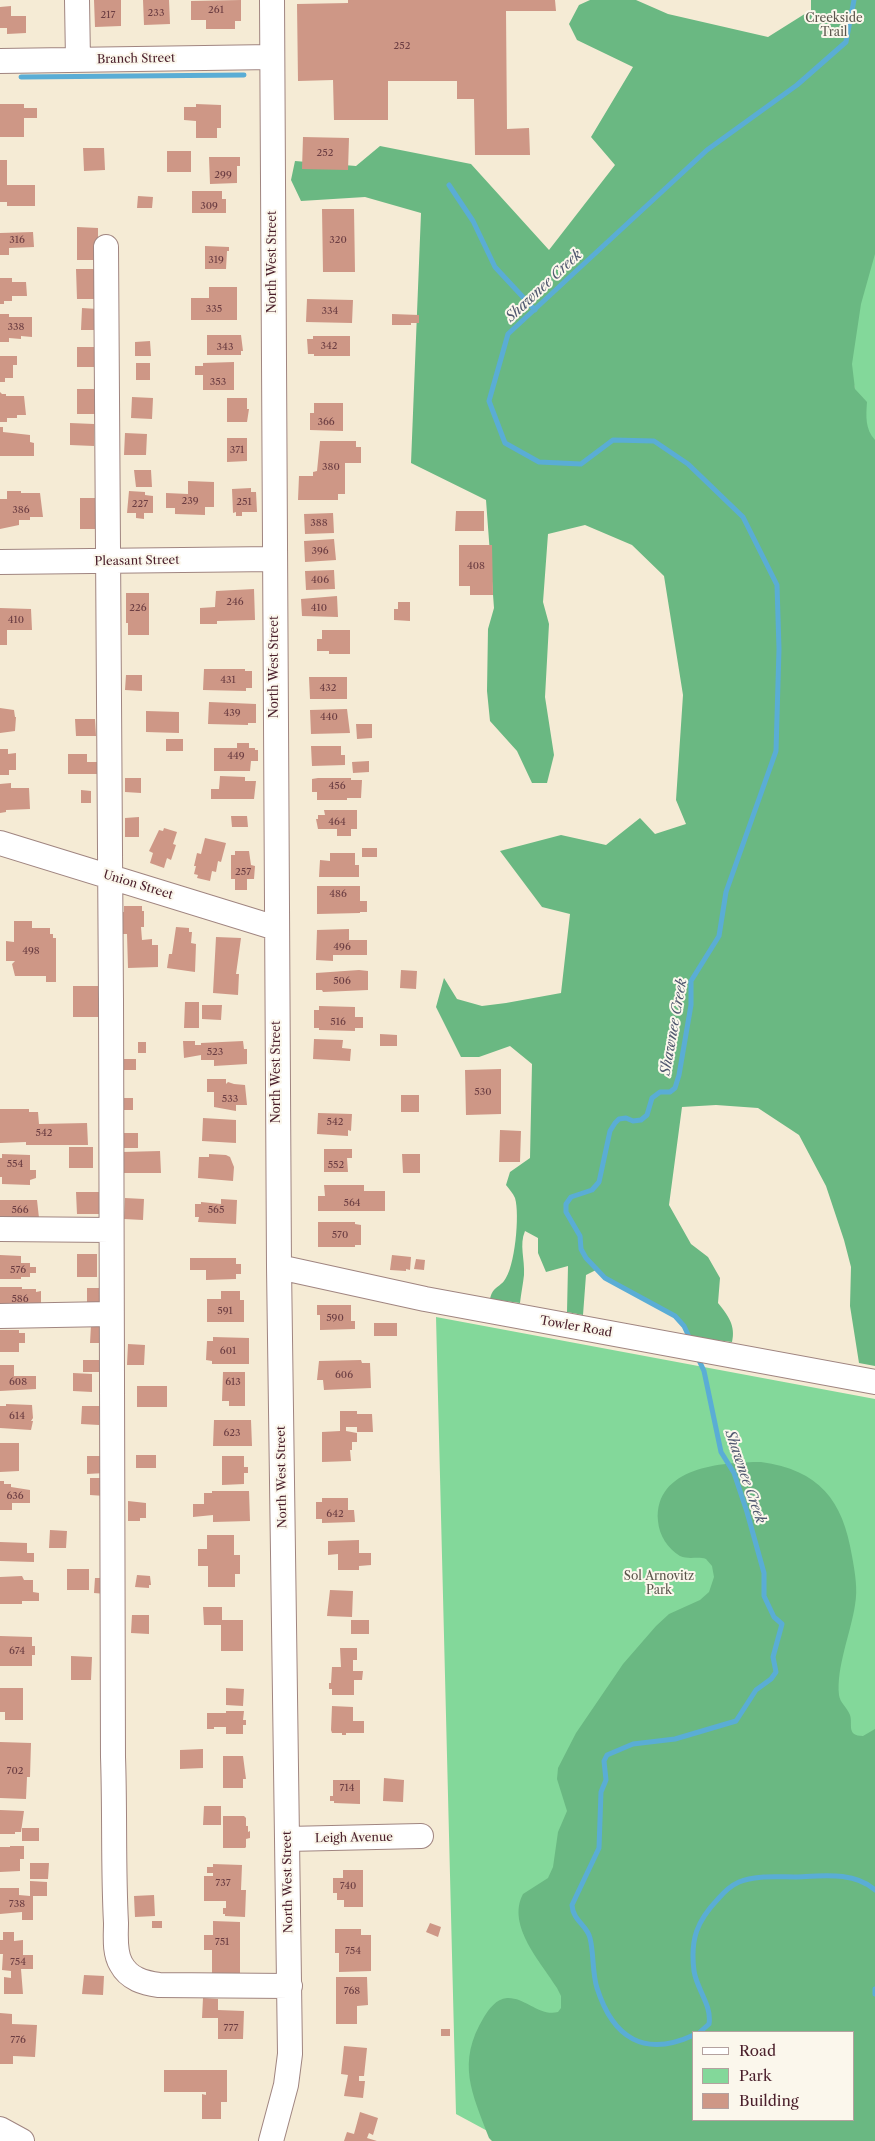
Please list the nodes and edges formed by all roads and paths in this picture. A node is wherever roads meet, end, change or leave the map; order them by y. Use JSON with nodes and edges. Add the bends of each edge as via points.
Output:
{"nodes":[{"id":1,"x":78,"y":0,"type":"edge"},
{"id":2,"x":272,"y":0,"type":"edge"},
{"id":3,"x":272,"y":57,"type":"junction"},
{"id":4,"x":78,"y":60,"type":"junction"},
{"id":5,"x":0,"y":61,"type":"edge"},
{"id":6,"x":106,"y":247,"type":"dead end"},
{"id":7,"x":274,"y":559,"type":"junction"},
{"id":8,"x":110,"y":561,"type":"junction"},
{"id":9,"x":0,"y":562,"type":"edge"},
{"id":10,"x":0,"y":843,"type":"edge"},
{"id":11,"x":110,"y":877,"type":"junction"},
{"id":12,"x":276,"y":928,"type":"junction"},
{"id":13,"x":0,"y":1229,"type":"edge"},
{"id":14,"x":110,"y":1230,"type":"junction"},
{"id":15,"x":278,"y":1267,"type":"junction"},
{"id":16,"x":110,"y":1314,"type":"junction"},
{"id":17,"x":0,"y":1316,"type":"edge"},
{"id":18,"x":875,"y":1382,"type":"edge"},
{"id":19,"x":421,"y":1836,"type":"dead end"},
{"id":20,"x":287,"y":1839,"type":"junction"},
{"id":21,"x":290,"y":1986,"type":"junction"},
{"id":22,"x":271,"y":2141,"type":"edge"}],
"edges":[{"from":1,"to":4,"type":"street"},
{"from":2,"to":3,"type":"street","name":"North West Street"},
{"from":3,"to":4,"type":"street","name":"Branch Street"},
{"from":3,"to":7,"type":"street","name":"North West Street"},
{"from":4,"to":5,"type":"street","name":"Branch Street"},
{"from":6,"to":8,"type":"street"},
{"from":7,"to":8,"type":"street","name":"Pleasant Street"},
{"from":7,"to":12,"type":"street","name":"North West Street"},
{"from":8,"to":9,"type":"street","name":"Pleasant Street"},
{"from":8,"to":11,"type":"street"},
{"from":10,"to":11,"type":"street","name":"Union Street"},
{"from":11,"to":12,"type":"street","name":"Union Street"},
{"from":11,"to":14,"type":"street"},
{"from":12,"to":15,"type":"street","name":"North West Street"},
{"from":13,"to":14,"type":"street"},
{"from":14,"to":16,"type":"street"},
{"from":15,"to":18,"type":"street","name":"Towler Road","via":[[425,1299]]},
{"from":15,"to":20,"type":"street","name":"North West Street"},
{"from":16,"to":17,"type":"street"},
{"from":16,"to":21,"type":"street","via":[[117,1956],[124,1970],[144,1983]]},
{"from":19,"to":20,"type":"street","name":"Leigh Avenue"},
{"from":20,"to":21,"type":"street","name":"North West Street"},
{"from":21,"to":22,"type":"street","name":"North West Street","via":[[290,2054],[286,2085]]}]}
